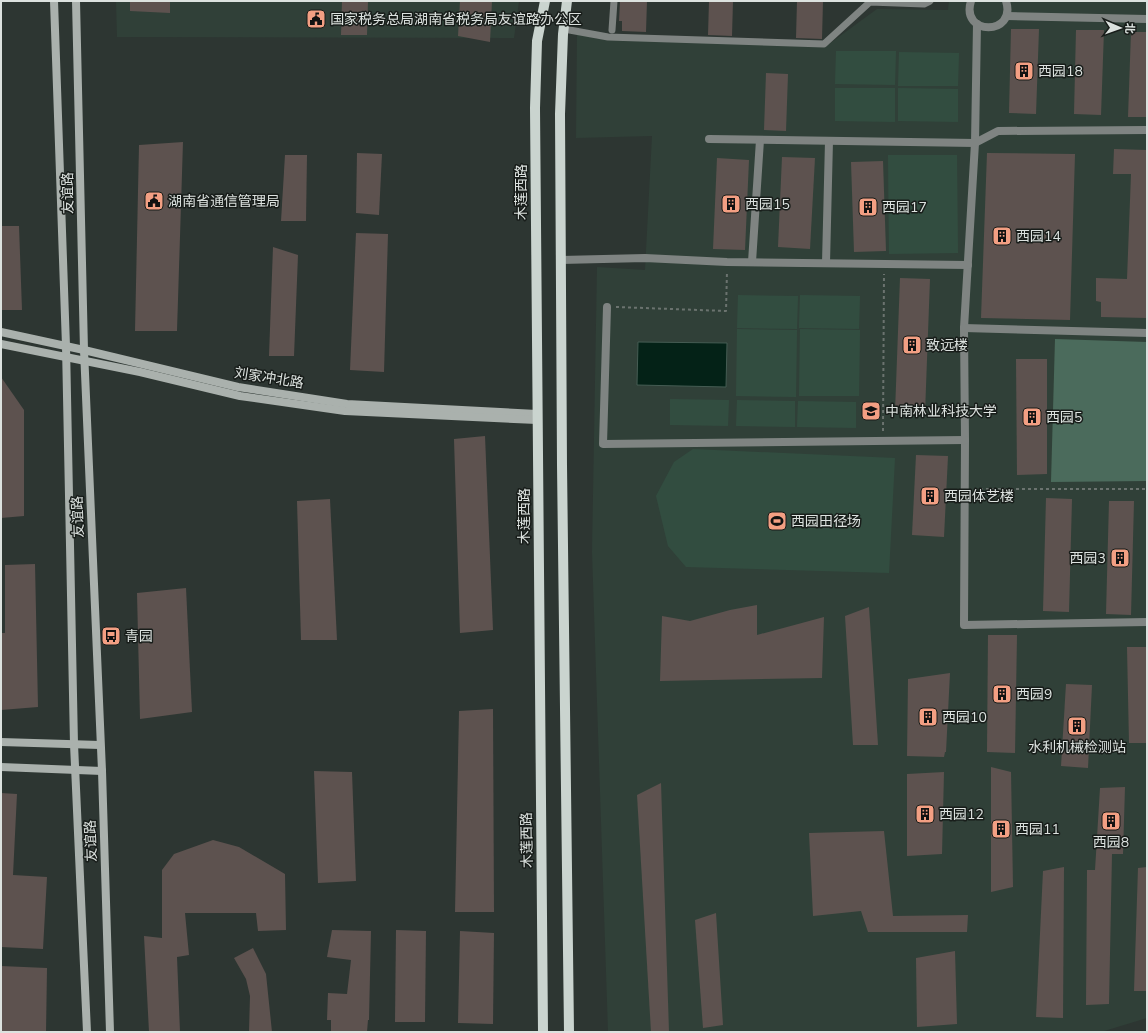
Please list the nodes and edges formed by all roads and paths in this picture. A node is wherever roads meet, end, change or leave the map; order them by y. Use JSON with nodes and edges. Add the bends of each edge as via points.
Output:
{"nodes":[{"id":1,"x":54,"y":1,"type":"edge"},
{"id":2,"x":76,"y":1,"type":"edge"},
{"id":3,"x":545,"y":1,"type":"edge"},
{"id":4,"x":567,"y":1,"type":"edge"},
{"id":5,"x":614,"y":1,"type":"edge"},
{"id":6,"x":930,"y":1,"type":"edge"},
{"id":7,"x":971,"y":1,"type":"edge"},
{"id":8,"x":1006,"y":1,"type":"edge"},
{"id":9,"x":1007,"y":16,"type":"junction"},
{"id":10,"x":1147,"y":19,"type":"edge"},
{"id":11,"x":977,"y":24,"type":"junction"},
{"id":12,"x":564,"y":29,"type":"junction"},
{"id":13,"x":612,"y":30,"type":"dead end"},
{"id":14,"x":1147,"y":130,"type":"edge"},
{"id":15,"x":708,"y":139,"type":"dead end"},
{"id":16,"x":760,"y":140,"type":"junction"},
{"id":17,"x":829,"y":141,"type":"junction"},
{"id":18,"x":975,"y":143,"type":"junction"},
{"id":19,"x":561,"y":260,"type":"junction"},
{"id":20,"x":727,"y":262,"type":"junction"},
{"id":21,"x":752,"y":262,"type":"junction"},
{"id":22,"x":826,"y":263,"type":"junction"},
{"id":23,"x":884,"y":264,"type":"junction"},
{"id":24,"x":968,"y":266,"type":"junction"},
{"id":25,"x":608,"y":307,"type":"joint"},
{"id":26,"x":964,"y":328,"type":"junction"},
{"id":27,"x":1,"y":332,"type":"edge"},
{"id":28,"x":1147,"y":333,"type":"edge"},
{"id":29,"x":1,"y":344,"type":"edge"},
{"id":30,"x":66,"y":346,"type":"junction"},
{"id":31,"x":84,"y":350,"type":"junction"},
{"id":32,"x":66,"y":357,"type":"junction"},
{"id":33,"x":85,"y":360,"type":"junction"},
{"id":34,"x":538,"y":417,"type":"junction"},
{"id":35,"x":965,"y":440,"type":"junction"},
{"id":36,"x":882,"y":441,"type":"junction"},
{"id":37,"x":1147,"y":488,"type":"edge"},
{"id":38,"x":965,"y":489,"type":"junction"},
{"id":39,"x":1147,"y":622,"type":"edge"},
{"id":40,"x":1,"y":742,"type":"edge"},
{"id":41,"x":74,"y":744,"type":"junction"},
{"id":42,"x":100,"y":745,"type":"junction"},
{"id":43,"x":1,"y":767,"type":"edge"},
{"id":44,"x":76,"y":770,"type":"junction"},
{"id":45,"x":102,"y":771,"type":"junction"},
{"id":46,"x":87,"y":1032,"type":"edge"},
{"id":47,"x":110,"y":1032,"type":"edge"},
{"id":48,"x":543,"y":1032,"type":"edge"},
{"id":49,"x":570,"y":1032,"type":"edge"}],
"edges":[{"from":1,"to":30,"type":"main road","name":"友谊路"},
{"from":2,"to":31,"type":"main road","name":"友谊路"},
{"from":3,"to":34,"type":"main road","name":"木莲西路","via":[[537,41],[535,108]]},
{"from":4,"to":12,"type":"main road"},
{"from":5,"to":13,"type":"lane"},
{"from":6,"to":12,"type":"lane","via":[[924,4],[870,2],[824,44],[608,37]]},
{"from":7,"to":11,"type":"street","via":[[970,13]]},
{"from":8,"to":9,"type":"street"},
{"from":9,"to":10,"type":"street"},
{"from":9,"to":11,"type":"street","via":[[1003,22],[990,28]]},
{"from":11,"to":18,"type":"street"},
{"from":12,"to":19,"type":"main road","via":[[560,114]]},
{"from":14,"to":18,"type":"street","via":[[998,131]]},
{"from":15,"to":16,"type":"street"},
{"from":16,"to":17,"type":"street"},
{"from":16,"to":21,"type":"street"},
{"from":17,"to":18,"type":"street"},
{"from":17,"to":22,"type":"street"},
{"from":18,"to":24,"type":"street"},
{"from":19,"to":20,"type":"street","via":[[645,258]]},
{"from":19,"to":49,"type":"main road"},
{"from":20,"to":21,"type":"street"},
{"from":20,"to":25,"type":"path","via":[[726,311]]},
{"from":21,"to":22,"type":"street"},
{"from":22,"to":23,"type":"street"},
{"from":23,"to":24,"type":"street"},
{"from":23,"to":36,"type":"path"},
{"from":24,"to":26,"type":"street"},
{"from":25,"to":36,"type":"street","via":[[603,444]]},
{"from":26,"to":28,"type":"street"},
{"from":26,"to":35,"type":"street"},
{"from":27,"to":30,"type":"main road","name":"刘家冲北路"},
{"from":29,"to":32,"type":"main road","name":"刘家冲北路"},
{"from":30,"to":31,"type":"main road","name":"刘家冲北路"},
{"from":30,"to":32,"type":"main road","name":"友谊路"},
{"from":31,"to":33,"type":"main road","name":"友谊路"},
{"from":31,"to":34,"type":"main road","name":"刘家冲北路","via":[[238,387],[347,404]]},
{"from":32,"to":33,"type":"main road","name":"刘家冲北路"},
{"from":32,"to":41,"type":"main road","name":"友谊路"},
{"from":33,"to":34,"type":"main road","name":"刘家冲北路","via":[[240,396],[346,411]]},
{"from":33,"to":42,"type":"main road","name":"友谊路"},
{"from":34,"to":48,"type":"main road","name":"木莲西路"},
{"from":35,"to":36,"type":"street"},
{"from":35,"to":38,"type":"street"},
{"from":37,"to":38,"type":"path"},
{"from":38,"to":39,"type":"street","via":[[964,625]]},
{"from":40,"to":41,"type":"main road"},
{"from":41,"to":42,"type":"main road"},
{"from":41,"to":44,"type":"main road","name":"友谊路"},
{"from":42,"to":45,"type":"main road","name":"友谊路"},
{"from":43,"to":44,"type":"main road"},
{"from":44,"to":45,"type":"main road"},
{"from":44,"to":46,"type":"main road","name":"友谊路"},
{"from":45,"to":47,"type":"main road","name":"友谊路"}]}
